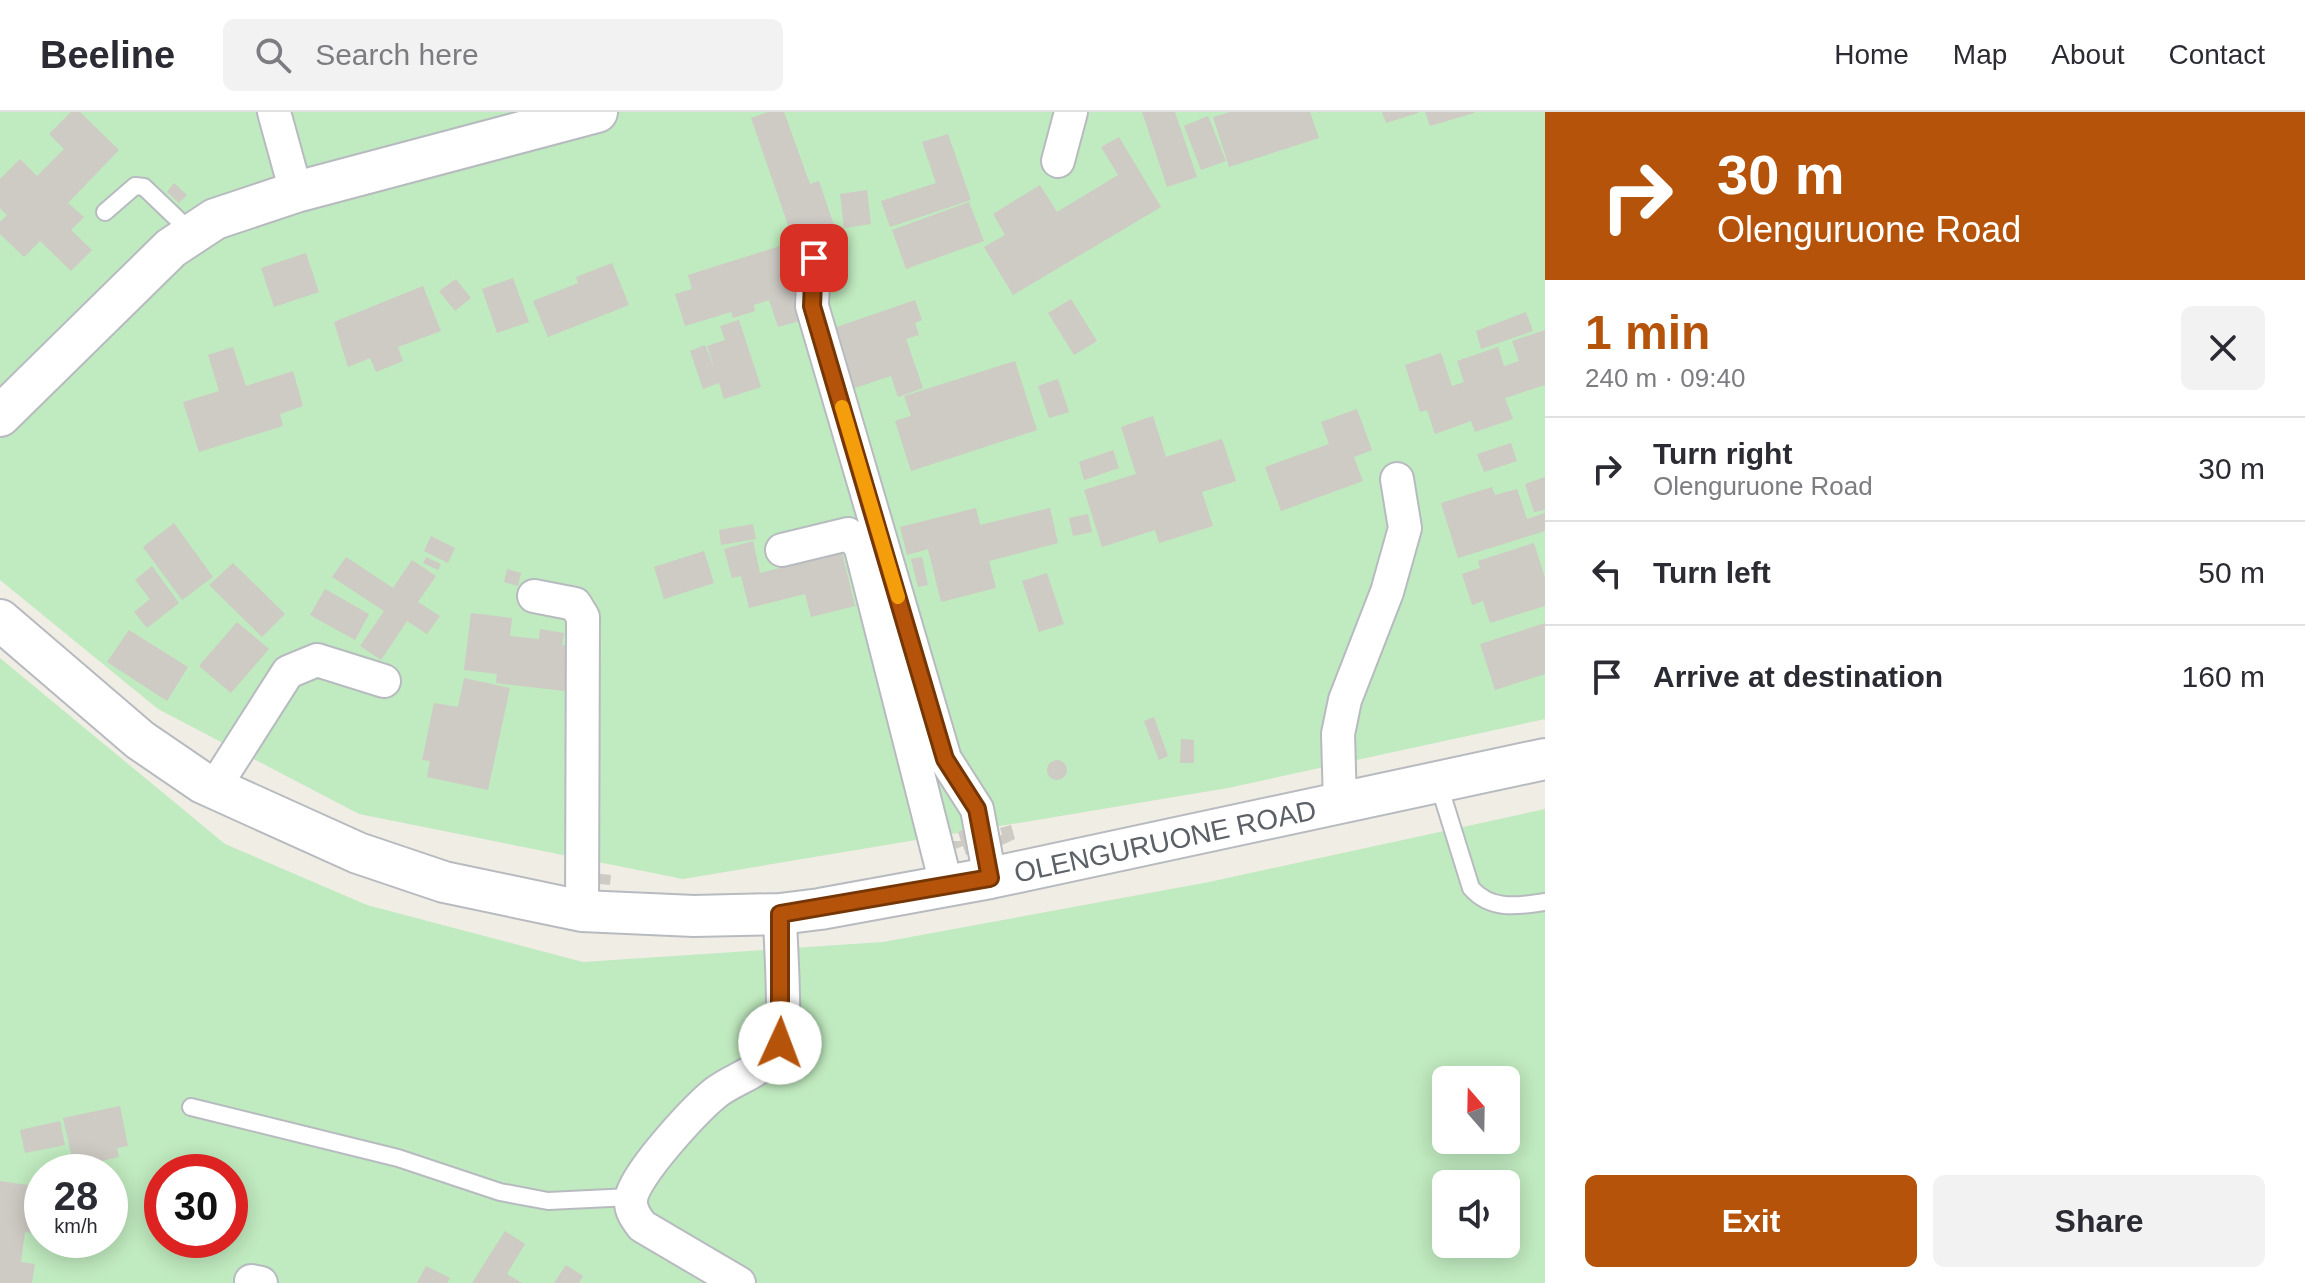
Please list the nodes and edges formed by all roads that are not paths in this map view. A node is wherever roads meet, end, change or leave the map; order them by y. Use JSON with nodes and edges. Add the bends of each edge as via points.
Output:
{"nodes":[{"id":1,"x":274,"y":112,"type":"edge"},
{"id":2,"x":1071,"y":112,"type":"edge"},
{"id":3,"x":587,"y":113,"type":"edge"},
{"id":4,"x":1058,"y":161,"type":"dead end"},
{"id":5,"x":296,"y":192,"type":"junction"},
{"id":6,"x":105,"y":212,"type":"dead end"},
{"id":7,"x":191,"y":232,"type":"junction"},
{"id":8,"x":814,"y":258,"type":"dead end"},
{"id":9,"x":0,"y":416,"type":"edge"},
{"id":10,"x":1397,"y":479,"type":"dead end"},
{"id":11,"x":782,"y":550,"type":"dead end"},
{"id":12,"x":534,"y":596,"type":"dead end"},
{"id":13,"x":0,"y":620,"type":"edge"},
{"id":14,"x":384,"y":681,"type":"dead end"},
{"id":15,"x":1545,"y":759,"type":"edge"},
{"id":16,"x":1438,"y":782,"type":"junction"},
{"id":17,"x":214,"y":788,"type":"junction"},
{"id":18,"x":1340,"y":803,"type":"junction"},
{"id":19,"x":990,"y":878,"type":"junction"},
{"id":20,"x":946,"y":884,"type":"junction"},
{"id":21,"x":1545,"y":902,"type":"edge"},
{"id":22,"x":582,"y":911,"type":"junction"},
{"id":23,"x":780,"y":914,"type":"junction"},
{"id":24,"x":191,"y":1107,"type":"dead end"},
{"id":25,"x":631,"y":1197,"type":"junction"},
{"id":26,"x":739,"y":1283,"type":"edge"}],
"edges":[{"from":1,"to":5,"type":"street"},
{"from":2,"to":4,"type":"street"},
{"from":3,"to":5,"type":"street"},
{"from":5,"to":7,"type":"street","via":[[246,206]]},
{"from":6,"to":7,"type":"lane","via":[[135,186],[144,187]]},
{"from":7,"to":9,"type":"street"},
{"from":8,"to":19,"type":"street","via":[[812,306],[945,759],[977,809]]},
{"from":10,"to":18,"type":"street","via":[[1405,528],[1387,592],[1345,700],[1338,734]]},
{"from":11,"to":20,"type":"street","via":[[848,534],[860,545]]},
{"from":12,"to":22,"type":"street","via":[[575,604],[583,617]]},
{"from":13,"to":17,"type":"street","name":"OLENGURUONE ROAD","via":[[140,740]]},
{"from":14,"to":17,"type":"street","via":[[317,660],[288,672]]},
{"from":15,"to":16,"type":"street","name":"OLENGURUONE ROAD"},
{"from":16,"to":18,"type":"street","name":"OLENGURUONE ROAD"},
{"from":16,"to":21,"type":"lane","via":[[1471,888],[1479,898],[1514,907]]},
{"from":17,"to":22,"type":"street","name":"OLENGURUONE ROAD","via":[[358,853],[416,873]]},
{"from":18,"to":19,"type":"street","name":"OLENGURUONE ROAD"},
{"from":19,"to":20,"type":"street","name":"OLENGURUONE ROAD"},
{"from":20,"to":23,"type":"street","name":"OLENGURUONE ROAD"},
{"from":22,"to":23,"type":"street","name":"OLENGURUONE ROAD"},
{"from":23,"to":25,"type":"street","via":[[780,1043],[764,1064],[715,1092],[652,1163]]},
{"from":24,"to":25,"type":"lane","via":[[398,1158],[524,1197]]},
{"from":25,"to":26,"type":"street","via":[[632,1212],[642,1226]]}]}
